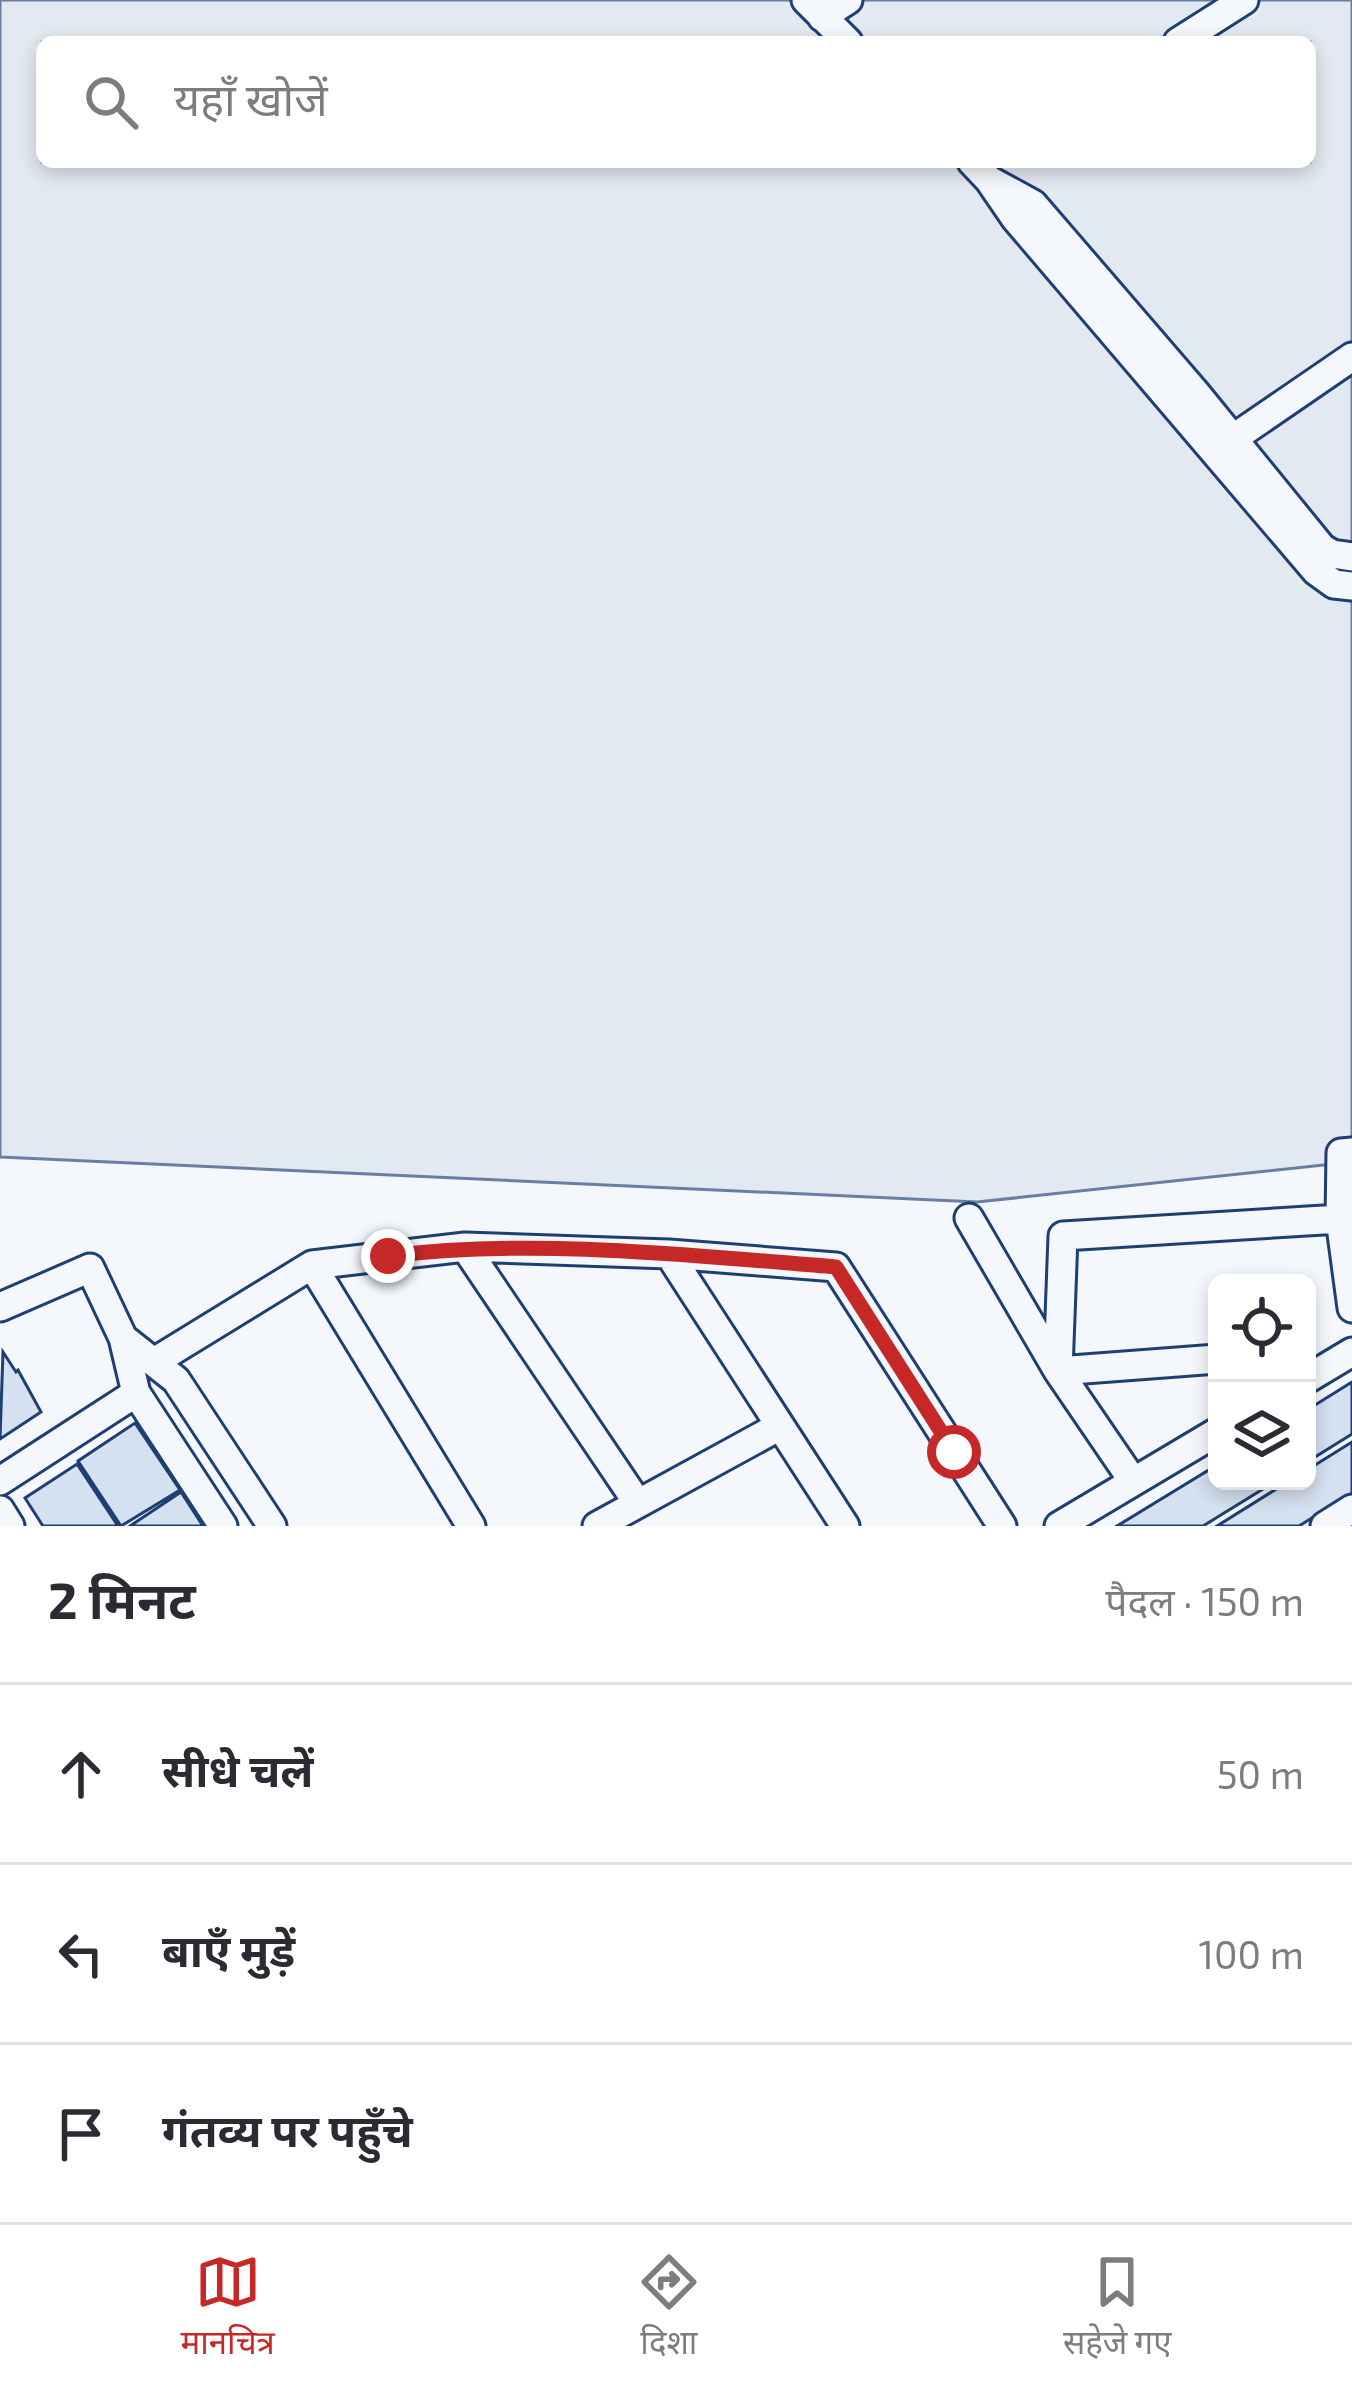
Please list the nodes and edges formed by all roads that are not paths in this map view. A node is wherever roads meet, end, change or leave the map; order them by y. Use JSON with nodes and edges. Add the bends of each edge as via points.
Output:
{"nodes":[{"id":1,"x":848,"y":0,"type":"edge"},
{"id":2,"x":1244,"y":0,"type":"edge"},
{"id":3,"x":814,"y":8,"type":"edge"},
{"id":4,"x":842,"y":36,"type":"edge"},
{"id":5,"x":1187,"y":36,"type":"edge"},
{"id":6,"x":982,"y":168,"type":"edge"},
{"id":7,"x":1352,"y":357,"type":"edge"},
{"id":8,"x":1223,"y":445,"type":"junction"},
{"id":9,"x":1352,"y":557,"type":"edge"},
{"id":10,"x":1352,"y":586,"type":"edge"},
{"id":11,"x":1352,"y":1152,"type":"edge"},
{"id":12,"x":968,"y":1218,"type":"dead end"},
{"id":13,"x":1340,"y":1219,"type":"junction"},
{"id":14,"x":465,"y":1246,"type":"junction"},
{"id":15,"x":669,"y":1254,"type":"junction"},
{"id":16,"x":312,"y":1265,"type":"junction"},
{"id":17,"x":0,"y":1307,"type":"edge"},
{"id":18,"x":1352,"y":1308,"type":"edge"},
{"id":19,"x":123,"y":1338,"type":"junction"},
{"id":20,"x":1352,"y":1351,"type":"edge"},
{"id":21,"x":1316,"y":1353,"type":"edge"},
{"id":22,"x":1208,"y":1360,"type":"edge"},
{"id":23,"x":154,"y":1362,"type":"junction"},
{"id":24,"x":1058,"y":1371,"type":"junction"},
{"id":25,"x":1316,"y":1373,"type":"edge"},
{"id":26,"x":136,"y":1393,"type":"junction"},
{"id":27,"x":780,"y":1426,"type":"junction"},
{"id":28,"x":1208,"y":1437,"type":"edge"},
{"id":29,"x":0,"y":1481,"type":"edge"},
{"id":30,"x":1133,"y":1481,"type":"junction"},
{"id":31,"x":638,"y":1502,"type":"junction"},
{"id":32,"x":1352,"y":1509,"type":"edge"},
{"id":33,"x":0,"y":1510,"type":"edge"},
{"id":34,"x":10,"y":1526,"type":"edge"},
{"id":35,"x":223,"y":1526,"type":"edge"},
{"id":36,"x":272,"y":1526,"type":"edge"},
{"id":37,"x":471,"y":1526,"type":"edge"},
{"id":38,"x":597,"y":1526,"type":"edge"},
{"id":39,"x":845,"y":1526,"type":"edge"},
{"id":40,"x":1001,"y":1526,"type":"edge"},
{"id":41,"x":1059,"y":1526,"type":"edge"},
{"id":42,"x":1325,"y":1526,"type":"edge"}],
"edges":[{"from":1,"to":3,"type":"street"},
{"from":2,"to":5,"type":"street"},
{"from":3,"to":4,"type":"street"},
{"from":6,"to":8,"type":"street","via":[[1015,218]]},
{"from":7,"to":8,"type":"street"},
{"from":8,"to":9,"type":"street","via":[[1322,548]]},
{"from":8,"to":10,"type":"street","via":[[1316,572]]},
{"from":11,"to":13,"type":"street","via":[[1341,1153]]},
{"from":12,"to":24,"type":"street"},
{"from":13,"to":18,"type":"street"},
{"from":13,"to":24,"type":"street","via":[[1063,1236]]},
{"from":14,"to":15,"type":"street"},
{"from":14,"to":16,"type":"street"},
{"from":14,"to":31,"type":"street"},
{"from":15,"to":27,"type":"street"},
{"from":15,"to":40,"type":"street","via":[[836,1267]]},
{"from":16,"to":23,"type":"street"},
{"from":16,"to":37,"type":"street"},
{"from":17,"to":19,"type":"street","via":[[89,1268]]},
{"from":19,"to":23,"type":"street"},
{"from":19,"to":26,"type":"street"},
{"from":20,"to":21,"type":"street"},
{"from":20,"to":25,"type":"street"},
{"from":22,"to":24,"type":"street"},
{"from":23,"to":36,"type":"street","via":[[176,1380]]},
{"from":24,"to":30,"type":"street"},
{"from":26,"to":29,"type":"street"},
{"from":26,"to":35,"type":"street"},
{"from":27,"to":31,"type":"street"},
{"from":27,"to":39,"type":"street"},
{"from":28,"to":30,"type":"street"},
{"from":30,"to":41,"type":"street"},
{"from":31,"to":38,"type":"street"},
{"from":32,"to":42,"type":"street"},
{"from":33,"to":34,"type":"street"}]}
